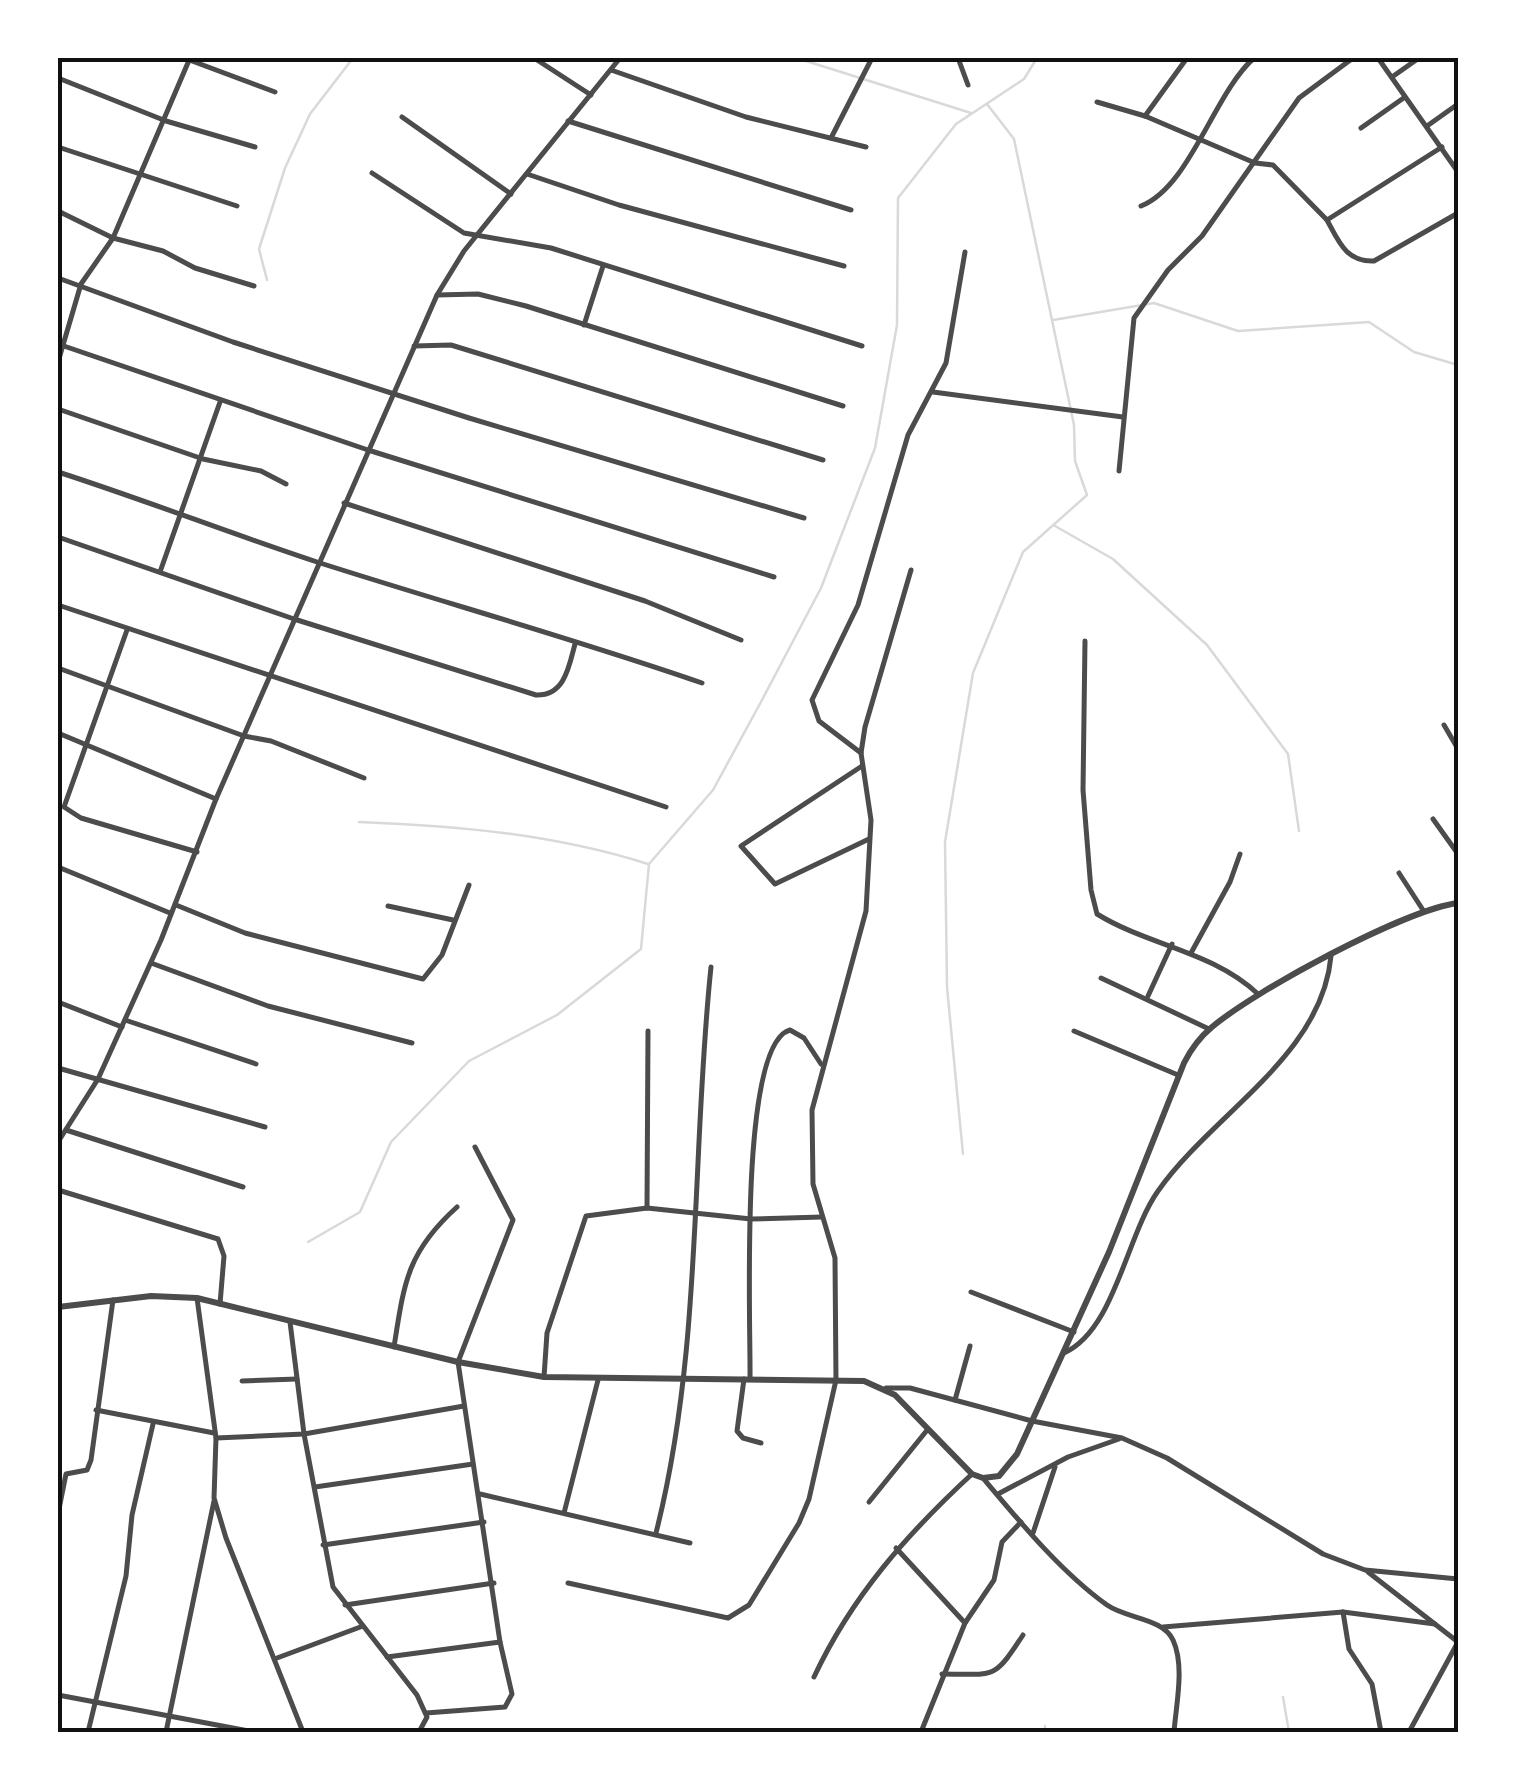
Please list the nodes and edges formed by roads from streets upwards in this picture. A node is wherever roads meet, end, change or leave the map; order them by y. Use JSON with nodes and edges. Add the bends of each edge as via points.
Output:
{"nodes":[{"id":1,"x":187,"y":58,"type":"edge"},
{"id":2,"x":534,"y":58,"type":"edge"},
{"id":3,"x":620,"y":58,"type":"edge"},
{"id":4,"x":872,"y":58,"type":"edge"},
{"id":5,"x":958,"y":58,"type":"edge"},
{"id":6,"x":1186,"y":58,"type":"edge"},
{"id":7,"x":1254,"y":58,"type":"edge"},
{"id":8,"x":1353,"y":58,"type":"edge"},
{"id":9,"x":1378,"y":58,"type":"edge"},
{"id":10,"x":1418,"y":58,"type":"edge"},
{"id":11,"x":611,"y":70,"type":"junction"},
{"id":12,"x":1392,"y":77,"type":"junction"},
{"id":13,"x":58,"y":78,"type":"edge"},
{"id":14,"x":968,"y":85,"type":"dead end"},
{"id":15,"x":276,"y":92,"type":"dead end"},
{"id":16,"x":591,"y":95,"type":"junction"},
{"id":17,"x":1405,"y":97,"type":"junction"},
{"id":18,"x":1097,"y":102,"type":"dead end"},
{"id":19,"x":1458,"y":104,"type":"edge"},
{"id":20,"x":402,"y":116,"type":"dead end"},
{"id":21,"x":1145,"y":116,"type":"junction"},
{"id":22,"x":166,"y":120,"type":"junction"},
{"id":23,"x":568,"y":121,"type":"junction"},
{"id":24,"x":1427,"y":126,"type":"junction"},
{"id":25,"x":1361,"y":128,"type":"dead end"},
{"id":26,"x":830,"y":138,"type":"junction"},
{"id":27,"x":1196,"y":141,"type":"junction"},
{"id":28,"x":1442,"y":146,"type":"junction"},
{"id":29,"x":58,"y":147,"type":"edge"},
{"id":30,"x":255,"y":147,"type":"dead end"},
{"id":31,"x":866,"y":147,"type":"dead end"},
{"id":32,"x":1255,"y":163,"type":"junction"},
{"id":33,"x":1458,"y":172,"type":"edge"},
{"id":34,"x":372,"y":173,"type":"dead end"},
{"id":35,"x":527,"y":174,"type":"junction"},
{"id":36,"x":140,"y":176,"type":"junction"},
{"id":37,"x":511,"y":194,"type":"junction"},
{"id":38,"x":238,"y":206,"type":"dead end"},
{"id":39,"x":1141,"y":206,"type":"dead end"},
{"id":40,"x":851,"y":210,"type":"dead end"},
{"id":41,"x":58,"y":212,"type":"edge"},
{"id":42,"x":1458,"y":213,"type":"edge"},
{"id":43,"x":1327,"y":220,"type":"junction"},
{"id":44,"x":477,"y":237,"type":"junction"},
{"id":45,"x":112,"y":238,"type":"junction"},
{"id":46,"x":965,"y":252,"type":"dead end"},
{"id":47,"x":603,"y":266,"type":"junction"},
{"id":48,"x":844,"y":266,"type":"dead end"},
{"id":49,"x":58,"y":278,"type":"edge"},
{"id":50,"x":82,"y":284,"type":"junction"},
{"id":51,"x":254,"y":286,"type":"dead end"},
{"id":52,"x":437,"y":296,"type":"junction"},
{"id":53,"x":584,"y":325,"type":"junction"},
{"id":54,"x":61,"y":345,"type":"edge"},
{"id":55,"x":414,"y":346,"type":"junction"},
{"id":56,"x":862,"y":346,"type":"dead end"},
{"id":57,"x":58,"y":362,"type":"edge"},
{"id":58,"x":392,"y":392,"type":"junction"},
{"id":59,"x":932,"y":392,"type":"junction"},
{"id":60,"x":220,"y":402,"type":"junction"},
{"id":61,"x":842,"y":406,"type":"dead end"},
{"id":62,"x":58,"y":409,"type":"edge"},
{"id":63,"x":1124,"y":417,"type":"junction"},
{"id":64,"x":368,"y":450,"type":"junction"},
{"id":65,"x":203,"y":459,"type":"junction"},
{"id":66,"x":823,"y":460,"type":"dead end"},
{"id":67,"x":58,"y":472,"type":"edge"},
{"id":68,"x":1119,"y":472,"type":"dead end"},
{"id":69,"x":286,"y":484,"type":"dead end"},
{"id":70,"x":344,"y":503,"type":"junction"},
{"id":71,"x":182,"y":516,"type":"junction"},
{"id":72,"x":804,"y":518,"type":"dead end"},
{"id":73,"x":58,"y":537,"type":"edge"},
{"id":74,"x":319,"y":562,"type":"junction"},
{"id":75,"x":912,"y":570,"type":"dead end"},
{"id":76,"x":160,"y":572,"type":"junction"},
{"id":77,"x":774,"y":577,"type":"dead end"},
{"id":78,"x":58,"y":605,"type":"edge"},
{"id":79,"x":294,"y":620,"type":"junction"},
{"id":80,"x":128,"y":630,"type":"junction"},
{"id":81,"x":740,"y":640,"type":"dead end"},
{"id":82,"x":1085,"y":641,"type":"dead end"},
{"id":83,"x":575,"y":644,"type":"junction"},
{"id":84,"x":58,"y":668,"type":"edge"},
{"id":85,"x":268,"y":678,"type":"junction"},
{"id":86,"x":702,"y":683,"type":"dead end"},
{"id":87,"x":106,"y":687,"type":"junction"},
{"id":88,"x":1444,"y":724,"type":"dead end"},
{"id":89,"x":58,"y":733,"type":"edge"},
{"id":90,"x":244,"y":736,"type":"junction"},
{"id":91,"x":87,"y":748,"type":"junction"},
{"id":92,"x":1458,"y":749,"type":"edge"},
{"id":93,"x":861,"y":753,"type":"junction"},
{"id":94,"x":862,"y":766,"type":"junction"},
{"id":95,"x":364,"y":778,"type":"dead end"},
{"id":96,"x":216,"y":799,"type":"junction"},
{"id":97,"x":666,"y":806,"type":"dead end"},
{"id":98,"x":1434,"y":819,"type":"dead end"},
{"id":99,"x":870,"y":838,"type":"junction"},
{"id":100,"x":197,"y":852,"type":"junction"},
{"id":101,"x":1240,"y":854,"type":"dead end"},
{"id":102,"x":1458,"y":854,"type":"edge"},
{"id":103,"x":58,"y":867,"type":"edge"},
{"id":104,"x":1400,"y":873,"type":"dead end"},
{"id":105,"x":469,"y":885,"type":"dead end"},
{"id":106,"x":1458,"y":904,"type":"edge"},
{"id":107,"x":176,"y":905,"type":"junction"},
{"id":108,"x":388,"y":906,"type":"dead end"},
{"id":109,"x":1422,"y":910,"type":"junction"},
{"id":110,"x":172,"y":914,"type":"junction"},
{"id":111,"x":454,"y":920,"type":"junction"},
{"id":112,"x":1172,"y":944,"type":"junction"},
{"id":113,"x":1192,"y":953,"type":"junction"},
{"id":114,"x":1331,"y":956,"type":"junction"},
{"id":115,"x":151,"y":963,"type":"junction"},
{"id":116,"x":711,"y":967,"type":"dead end"},
{"id":117,"x":1101,"y":978,"type":"dead end"},
{"id":118,"x":1148,"y":996,"type":"junction"},
{"id":119,"x":1260,"y":996,"type":"junction"},
{"id":120,"x":58,"y":1002,"type":"edge"},
{"id":121,"x":123,"y":1024,"type":"junction"},
{"id":122,"x":1209,"y":1029,"type":"junction"},
{"id":123,"x":648,"y":1031,"type":"dead end"},
{"id":124,"x":1074,"y":1031,"type":"dead end"},
{"id":125,"x":412,"y":1043,"type":"dead end"},
{"id":126,"x":256,"y":1064,"type":"dead end"},
{"id":127,"x":822,"y":1067,"type":"junction"},
{"id":128,"x":58,"y":1068,"type":"edge"},
{"id":129,"x":1178,"y":1075,"type":"junction"},
{"id":130,"x":98,"y":1079,"type":"junction"},
{"id":131,"x":265,"y":1126,"type":"dead end"},
{"id":132,"x":62,"y":1133,"type":"edge"},
{"id":133,"x":58,"y":1142,"type":"edge"},
{"id":134,"x":476,"y":1147,"type":"dead end"},
{"id":135,"x":242,"y":1188,"type":"dead end"},
{"id":136,"x":58,"y":1190,"type":"edge"},
{"id":137,"x":457,"y":1207,"type":"dead end"},
{"id":138,"x":647,"y":1208,"type":"junction"},
{"id":139,"x":696,"y":1214,"type":"junction"},
{"id":140,"x":822,"y":1217,"type":"junction"},
{"id":141,"x":751,"y":1220,"type":"junction"},
{"id":142,"x":972,"y":1292,"type":"dead end"},
{"id":143,"x":198,"y":1298,"type":"junction"},
{"id":144,"x":113,"y":1300,"type":"junction"},
{"id":145,"x":220,"y":1304,"type":"junction"},
{"id":146,"x":58,"y":1307,"type":"edge"},
{"id":147,"x":290,"y":1322,"type":"junction"},
{"id":148,"x":1074,"y":1332,"type":"junction"},
{"id":149,"x":970,"y":1346,"type":"dead end"},
{"id":150,"x":394,"y":1347,"type":"junction"},
{"id":151,"x":1064,"y":1352,"type":"junction"},
{"id":152,"x":458,"y":1362,"type":"junction"},
{"id":153,"x":544,"y":1377,"type":"junction"},
{"id":154,"x":296,"y":1378,"type":"junction"},
{"id":155,"x":686,"y":1379,"type":"junction"},
{"id":156,"x":747,"y":1379,"type":"junction"},
{"id":157,"x":242,"y":1380,"type":"dead end"},
{"id":158,"x":598,"y":1380,"type":"junction"},
{"id":159,"x":836,"y":1380,"type":"junction"},
{"id":160,"x":886,"y":1388,"type":"junction"},
{"id":161,"x":955,"y":1400,"type":"junction"},
{"id":162,"x":464,"y":1406,"type":"junction"},
{"id":163,"x":96,"y":1410,"type":"junction"},
{"id":164,"x":1032,"y":1421,"type":"junction"},
{"id":165,"x":153,"y":1424,"type":"junction"},
{"id":166,"x":928,"y":1428,"type":"junction"},
{"id":167,"x":304,"y":1434,"type":"junction"},
{"id":168,"x":215,"y":1436,"type":"junction"},
{"id":169,"x":1122,"y":1438,"type":"junction"},
{"id":170,"x":761,"y":1444,"type":"dead end"},
{"id":171,"x":472,"y":1464,"type":"junction"},
{"id":172,"x":1055,"y":1466,"type":"junction"},
{"id":173,"x":972,"y":1474,"type":"junction"},
{"id":174,"x":983,"y":1478,"type":"junction"},
{"id":175,"x":314,"y":1488,"type":"junction"},
{"id":176,"x":480,"y":1494,"type":"junction"},
{"id":177,"x":997,"y":1495,"type":"junction"},
{"id":178,"x":214,"y":1498,"type":"junction"},
{"id":179,"x":869,"y":1502,"type":"dead end"},
{"id":180,"x":564,"y":1513,"type":"junction"},
{"id":181,"x":58,"y":1514,"type":"edge"},
{"id":182,"x":1022,"y":1521,"type":"junction"},
{"id":183,"x":484,"y":1522,"type":"junction"},
{"id":184,"x":656,"y":1533,"type":"junction"},
{"id":185,"x":1033,"y":1533,"type":"junction"},
{"id":186,"x":690,"y":1543,"type":"dead end"},
{"id":187,"x":323,"y":1545,"type":"junction"},
{"id":188,"x":896,"y":1548,"type":"junction"},
{"id":189,"x":1366,"y":1570,"type":"junction"},
{"id":190,"x":1458,"y":1579,"type":"edge"},
{"id":191,"x":494,"y":1583,"type":"junction"},
{"id":192,"x":568,"y":1583,"type":"dead end"},
{"id":193,"x":345,"y":1605,"type":"junction"},
{"id":194,"x":1342,"y":1612,"type":"junction"},
{"id":195,"x":965,"y":1624,"type":"junction"},
{"id":196,"x":1435,"y":1624,"type":"junction"},
{"id":197,"x":364,"y":1626,"type":"junction"},
{"id":198,"x":1163,"y":1626,"type":"junction"},
{"id":199,"x":1023,"y":1635,"type":"dead end"},
{"id":200,"x":500,"y":1642,"type":"junction"},
{"id":201,"x":387,"y":1657,"type":"junction"},
{"id":202,"x":277,"y":1658,"type":"junction"},
{"id":203,"x":942,"y":1674,"type":"junction"},
{"id":204,"x":814,"y":1677,"type":"dead end"},
{"id":205,"x":58,"y":1695,"type":"edge"},
{"id":206,"x":94,"y":1703,"type":"junction"},
{"id":207,"x":426,"y":1714,"type":"junction"},
{"id":208,"x":169,"y":1716,"type":"junction"},
{"id":209,"x":233,"y":1731,"type":"edge"},
{"id":210,"x":88,"y":1732,"type":"edge"},
{"id":211,"x":166,"y":1732,"type":"edge"},
{"id":212,"x":254,"y":1732,"type":"edge"},
{"id":213,"x":303,"y":1732,"type":"edge"},
{"id":214,"x":419,"y":1732,"type":"edge"},
{"id":215,"x":921,"y":1732,"type":"edge"},
{"id":216,"x":1174,"y":1732,"type":"edge"},
{"id":217,"x":1381,"y":1732,"type":"edge"},
{"id":218,"x":1409,"y":1732,"type":"edge"}],
"edges":[{"from":1,"to":15,"type":"street"},
{"from":1,"to":22,"type":"street"},
{"from":2,"to":16,"type":"street"},
{"from":3,"to":11,"type":"street"},
{"from":4,"to":26,"type":"street"},
{"from":5,"to":14,"type":"street"},
{"from":6,"to":21,"type":"street"},
{"from":7,"to":27,"type":"street"},
{"from":8,"to":32,"type":"street","via":[[1299,98]]},
{"from":9,"to":12,"type":"street"},
{"from":10,"to":12,"type":"street"},
{"from":11,"to":16,"type":"street"},
{"from":11,"to":26,"type":"street"},
{"from":12,"to":17,"type":"street"},
{"from":13,"to":22,"type":"street"},
{"from":16,"to":23,"type":"street"},
{"from":17,"to":24,"type":"street"},
{"from":17,"to":25,"type":"street"},
{"from":18,"to":21,"type":"street"},
{"from":19,"to":24,"type":"street"},
{"from":20,"to":37,"type":"street"},
{"from":21,"to":27,"type":"street"},
{"from":22,"to":30,"type":"street"},
{"from":22,"to":36,"type":"street"},
{"from":23,"to":35,"type":"street"},
{"from":23,"to":40,"type":"street"},
{"from":24,"to":28,"type":"street"},
{"from":26,"to":31,"type":"street"},
{"from":27,"to":32,"type":"street"},
{"from":27,"to":39,"type":"street","via":[[1161,193]]},
{"from":28,"to":33,"type":"street"},
{"from":28,"to":43,"type":"street"},
{"from":29,"to":36,"type":"street"},
{"from":32,"to":43,"type":"street","via":[[1273,164]]},
{"from":32,"to":63,"type":"street","via":[[1134,318]]},
{"from":34,"to":44,"type":"street"},
{"from":35,"to":37,"type":"street"},
{"from":35,"to":48,"type":"street"},
{"from":36,"to":38,"type":"street"},
{"from":36,"to":45,"type":"street"},
{"from":37,"to":44,"type":"street"},
{"from":41,"to":45,"type":"street"},
{"from":42,"to":43,"type":"street","via":[[1374,261],[1359,262]]},
{"from":44,"to":47,"type":"street","via":[[526,241]]},
{"from":44,"to":52,"type":"street"},
{"from":45,"to":50,"type":"street"},
{"from":45,"to":51,"type":"street"},
{"from":46,"to":59,"type":"street","via":[[946,363]]},
{"from":47,"to":53,"type":"street"},
{"from":47,"to":56,"type":"street"},
{"from":49,"to":50,"type":"street"},
{"from":50,"to":54,"type":"street"},
{"from":50,"to":58,"type":"street","via":[[232,342]]},
{"from":52,"to":53,"type":"street","via":[[478,294]]},
{"from":52,"to":55,"type":"street"},
{"from":53,"to":61,"type":"street"},
{"from":54,"to":57,"type":"street"},
{"from":54,"to":60,"type":"street"},
{"from":55,"to":58,"type":"street"},
{"from":55,"to":66,"type":"street","via":[[450,345]]},
{"from":58,"to":64,"type":"street"},
{"from":58,"to":72,"type":"street"},
{"from":59,"to":63,"type":"street"},
{"from":59,"to":93,"type":"street","via":[[908,436],[858,605],[812,700],[819,721]]},
{"from":60,"to":64,"type":"street"},
{"from":60,"to":65,"type":"street"},
{"from":62,"to":65,"type":"street"},
{"from":63,"to":68,"type":"street"},
{"from":64,"to":70,"type":"street"},
{"from":64,"to":77,"type":"street"},
{"from":65,"to":69,"type":"street"},
{"from":65,"to":71,"type":"street"},
{"from":67,"to":71,"type":"street"},
{"from":70,"to":74,"type":"street"},
{"from":70,"to":81,"type":"street","via":[[645,601]]},
{"from":71,"to":74,"type":"street"},
{"from":71,"to":76,"type":"street"},
{"from":73,"to":76,"type":"street"},
{"from":74,"to":79,"type":"street"},
{"from":74,"to":83,"type":"street"},
{"from":75,"to":93,"type":"street"},
{"from":76,"to":79,"type":"street"},
{"from":78,"to":80,"type":"street"},
{"from":79,"to":83,"type":"street","via":[[547,696],[560,686]]},
{"from":79,"to":85,"type":"street"},
{"from":80,"to":85,"type":"street"},
{"from":80,"to":87,"type":"street"},
{"from":82,"to":112,"type":"street","via":[[1080,737],[1094,906],[1106,919]]},
{"from":83,"to":86,"type":"street"},
{"from":84,"to":87,"type":"street"},
{"from":85,"to":90,"type":"street"},
{"from":85,"to":97,"type":"street"},
{"from":87,"to":90,"type":"street"},
{"from":87,"to":91,"type":"street"},
{"from":88,"to":92,"type":"street"},
{"from":89,"to":91,"type":"street"},
{"from":90,"to":95,"type":"street","via":[[271,740]]},
{"from":90,"to":96,"type":"street"},
{"from":91,"to":96,"type":"street"},
{"from":91,"to":100,"type":"street","via":[[66,811]]},
{"from":93,"to":94,"type":"street"},
{"from":94,"to":99,"type":"street"},
{"from":94,"to":99,"type":"street","via":[[741,846],[776,884]]},
{"from":96,"to":100,"type":"street"},
{"from":98,"to":102,"type":"street"},
{"from":99,"to":127,"type":"street","via":[[866,911]]},
{"from":100,"to":107,"type":"street"},
{"from":101,"to":113,"type":"street"},
{"from":103,"to":110,"type":"street"},
{"from":104,"to":109,"type":"street"},
{"from":105,"to":111,"type":"street"},
{"from":106,"to":109,"type":"street"},
{"from":107,"to":110,"type":"street"},
{"from":107,"to":111,"type":"street","via":[[245,933],[423,979],[442,955]]},
{"from":108,"to":111,"type":"street"},
{"from":109,"to":114,"type":"street"},
{"from":110,"to":115,"type":"street"},
{"from":112,"to":113,"type":"street"},
{"from":112,"to":118,"type":"street"},
{"from":113,"to":119,"type":"street"},
{"from":114,"to":119,"type":"street"},
{"from":114,"to":151,"type":"street","via":[[1328,988],[1312,1020],[1157,1192],[1098,1320],[1082,1344]]},
{"from":115,"to":121,"type":"street"},
{"from":115,"to":125,"type":"street","via":[[268,1006]]},
{"from":116,"to":139,"type":"street","via":[[702,1030]]},
{"from":117,"to":118,"type":"street"},
{"from":118,"to":122,"type":"street"},
{"from":119,"to":122,"type":"street"},
{"from":120,"to":121,"type":"street"},
{"from":121,"to":126,"type":"street"},
{"from":121,"to":130,"type":"street"},
{"from":122,"to":129,"type":"street"},
{"from":123,"to":138,"type":"street"},
{"from":124,"to":129,"type":"street"},
{"from":127,"to":140,"type":"street","via":[[812,1110],[813,1184]]},
{"from":127,"to":141,"type":"street","via":[[804,1038],[790,1030],[781,1032],[768,1053],[757,1096]]},
{"from":128,"to":130,"type":"street"},
{"from":129,"to":148,"type":"street"},
{"from":130,"to":131,"type":"street"},
{"from":130,"to":132,"type":"street"},
{"from":132,"to":133,"type":"street"},
{"from":132,"to":135,"type":"street"},
{"from":134,"to":152,"type":"street","via":[[513,1220]]},
{"from":136,"to":145,"type":"street","via":[[218,1240],[224,1256]]},
{"from":137,"to":150,"type":"street","via":[[427,1235],[411,1262]]},
{"from":138,"to":139,"type":"street"},
{"from":138,"to":153,"type":"street","via":[[586,1216],[547,1333]]},
{"from":139,"to":141,"type":"street"},
{"from":139,"to":155,"type":"street"},
{"from":140,"to":141,"type":"street"},
{"from":140,"to":159,"type":"street","via":[[835,1258]]},
{"from":141,"to":156,"type":"street"},
{"from":142,"to":148,"type":"street"},
{"from":143,"to":144,"type":"street"},
{"from":143,"to":145,"type":"street"},
{"from":143,"to":168,"type":"street"},
{"from":144,"to":146,"type":"street"},
{"from":144,"to":163,"type":"street"},
{"from":145,"to":147,"type":"street"},
{"from":147,"to":150,"type":"street"},
{"from":147,"to":154,"type":"street"},
{"from":148,"to":151,"type":"street"},
{"from":149,"to":161,"type":"street"},
{"from":150,"to":152,"type":"street"},
{"from":151,"to":164,"type":"street"},
{"from":152,"to":153,"type":"street"},
{"from":152,"to":162,"type":"street"},
{"from":153,"to":158,"type":"street"},
{"from":154,"to":157,"type":"street"},
{"from":154,"to":167,"type":"street"},
{"from":155,"to":156,"type":"street"},
{"from":155,"to":158,"type":"street"},
{"from":155,"to":184,"type":"street"},
{"from":156,"to":159,"type":"street"},
{"from":156,"to":170,"type":"street","via":[[738,1431]]},
{"from":158,"to":180,"type":"street"},
{"from":159,"to":160,"type":"street"},
{"from":159,"to":192,"type":"street","via":[[809,1499],[749,1605],[715,1618],[672,1602]]},
{"from":160,"to":161,"type":"street"},
{"from":160,"to":166,"type":"street"},
{"from":161,"to":164,"type":"street"},
{"from":162,"to":167,"type":"street"},
{"from":162,"to":171,"type":"street"},
{"from":163,"to":165,"type":"street"},
{"from":163,"to":181,"type":"street","via":[[90,1466],[66,1474]]},
{"from":164,"to":169,"type":"street"},
{"from":164,"to":174,"type":"street","via":[[1005,1472]]},
{"from":165,"to":168,"type":"street"},
{"from":165,"to":206,"type":"street","via":[[134,1500],[126,1576]]},
{"from":166,"to":173,"type":"street"},
{"from":166,"to":179,"type":"street"},
{"from":167,"to":168,"type":"street"},
{"from":167,"to":175,"type":"street"},
{"from":168,"to":178,"type":"street"},
{"from":169,"to":172,"type":"street"},
{"from":169,"to":189,"type":"street","via":[[1167,1458],[1323,1554]]},
{"from":171,"to":175,"type":"street"},
{"from":171,"to":176,"type":"street"},
{"from":172,"to":177,"type":"street"},
{"from":172,"to":185,"type":"street"},
{"from":173,"to":174,"type":"street"},
{"from":173,"to":188,"type":"street"},
{"from":174,"to":177,"type":"street"},
{"from":175,"to":187,"type":"street"},
{"from":176,"to":180,"type":"street"},
{"from":176,"to":183,"type":"street"},
{"from":177,"to":182,"type":"street"},
{"from":178,"to":202,"type":"street"},
{"from":178,"to":208,"type":"street"},
{"from":180,"to":184,"type":"street"},
{"from":182,"to":185,"type":"street"},
{"from":182,"to":195,"type":"street","via":[[1002,1542],[994,1580]]},
{"from":183,"to":187,"type":"street"},
{"from":183,"to":191,"type":"street"},
{"from":184,"to":186,"type":"street"},
{"from":185,"to":198,"type":"street","via":[[1110,1608]]},
{"from":187,"to":193,"type":"street","via":[[333,1587]]},
{"from":188,"to":195,"type":"street"},
{"from":188,"to":204,"type":"street","via":[[852,1607]]},
{"from":189,"to":190,"type":"street"},
{"from":189,"to":196,"type":"street"},
{"from":191,"to":193,"type":"street"},
{"from":191,"to":200,"type":"street"},
{"from":193,"to":197,"type":"street"},
{"from":194,"to":196,"type":"street"},
{"from":194,"to":198,"type":"street"},
{"from":194,"to":217,"type":"street","via":[[1349,1649],[1372,1684]]},
{"from":195,"to":203,"type":"street"},
{"from":196,"to":218,"type":"street","via":[[1458,1642]]},
{"from":197,"to":201,"type":"street"},
{"from":197,"to":202,"type":"street"},
{"from":198,"to":216,"type":"street","via":[[1178,1663]]},
{"from":199,"to":203,"type":"street","via":[[1001,1669],[989,1675]]},
{"from":200,"to":201,"type":"street"},
{"from":200,"to":207,"type":"street","via":[[510,1702]]},
{"from":201,"to":207,"type":"street"},
{"from":202,"to":213,"type":"street"},
{"from":203,"to":215,"type":"street"},
{"from":205,"to":206,"type":"street"},
{"from":206,"to":208,"type":"street"},
{"from":206,"to":210,"type":"street"},
{"from":207,"to":214,"type":"street"},
{"from":208,"to":209,"type":"street"},
{"from":208,"to":211,"type":"street"},
{"from":209,"to":212,"type":"street"}]}
